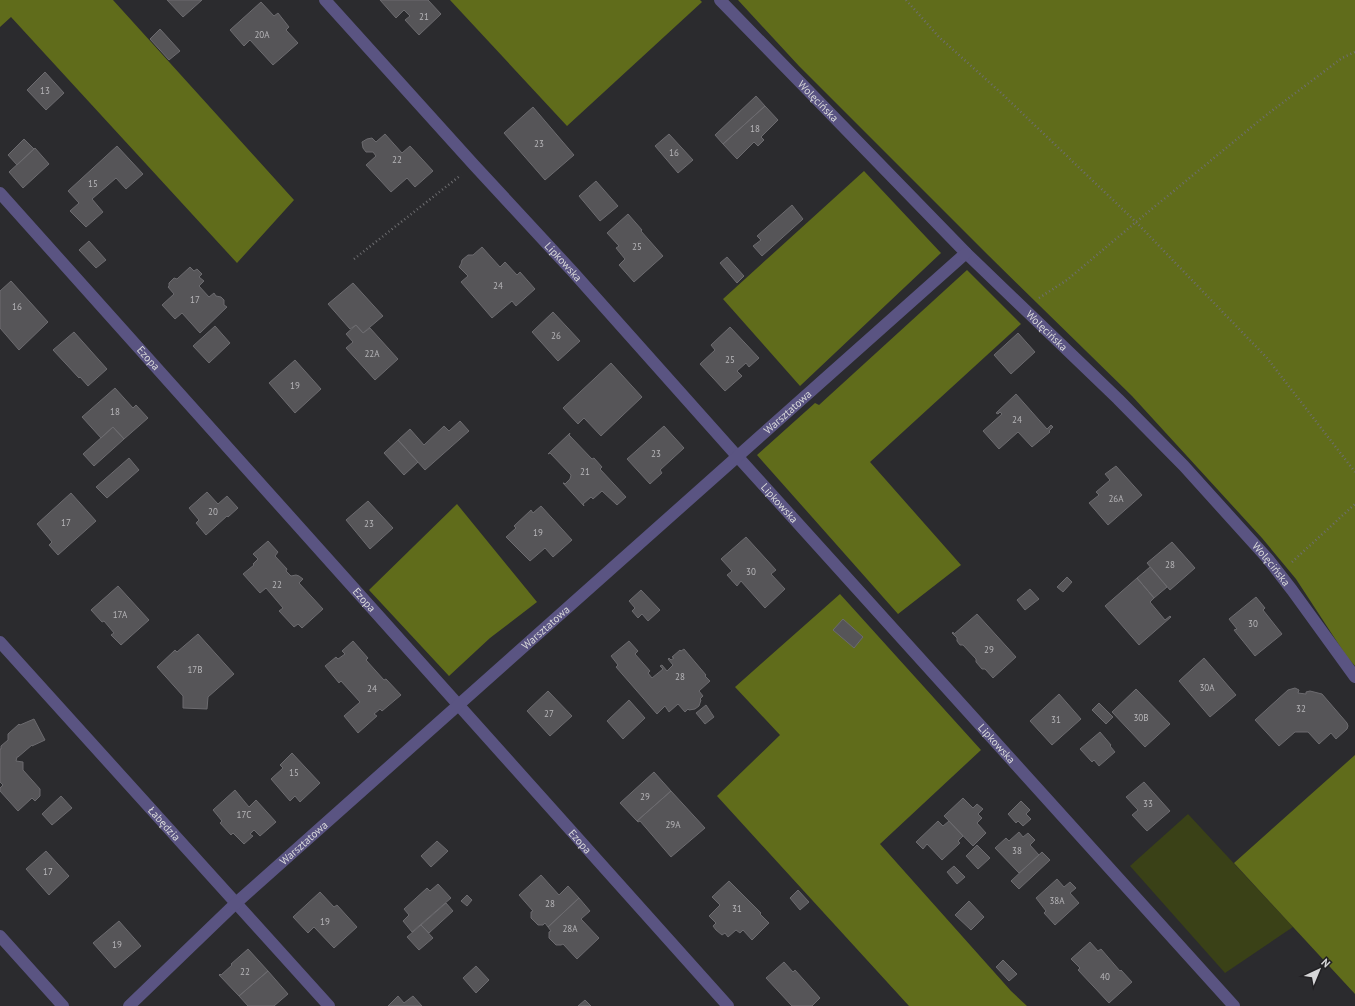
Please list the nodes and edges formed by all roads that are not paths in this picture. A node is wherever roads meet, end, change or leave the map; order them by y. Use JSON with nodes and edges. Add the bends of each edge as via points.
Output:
{"nodes":[{"id":1,"x":325,"y":0,"type":"edge"},
{"id":2,"x":720,"y":0,"type":"edge"},
{"id":3,"x":0,"y":193,"type":"edge"},
{"id":4,"x":966,"y":253,"type":"junction"},
{"id":5,"x":737,"y":456,"type":"junction"},
{"id":6,"x":0,"y":642,"type":"edge"},
{"id":7,"x":1355,"y":677,"type":"edge"},
{"id":8,"x":458,"y":705,"type":"junction"},
{"id":9,"x":236,"y":903,"type":"junction"},
{"id":10,"x":0,"y":936,"type":"edge"},
{"id":11,"x":63,"y":1006,"type":"edge"},
{"id":12,"x":129,"y":1006,"type":"edge"},
{"id":13,"x":328,"y":1006,"type":"edge"},
{"id":14,"x":728,"y":1006,"type":"edge"},
{"id":15,"x":1234,"y":1006,"type":"edge"}],
"edges":[{"from":1,"to":5,"type":"street","name":"Lipkowska"},
{"from":2,"to":4,"type":"street","name":"Wolęcińska"},
{"from":3,"to":8,"type":"street","name":"Ezopa"},
{"from":4,"to":5,"type":"street","name":"Warsztatowa"},
{"from":4,"to":7,"type":"street","name":"Wolęcińska","via":[[1184,466],[1268,559]]},
{"from":5,"to":8,"type":"street","name":"Warsztatowa"},
{"from":5,"to":15,"type":"street","name":"Lipkowska"},
{"from":6,"to":9,"type":"street","name":"Łabędzia"},
{"from":8,"to":9,"type":"street","name":"Warsztatowa"},
{"from":8,"to":14,"type":"street","name":"Ezopa"},
{"from":9,"to":12,"type":"street","name":"Warsztatowa"},
{"from":9,"to":13,"type":"street","name":"Łabędzia"},
{"from":10,"to":11,"type":"street"}]}
